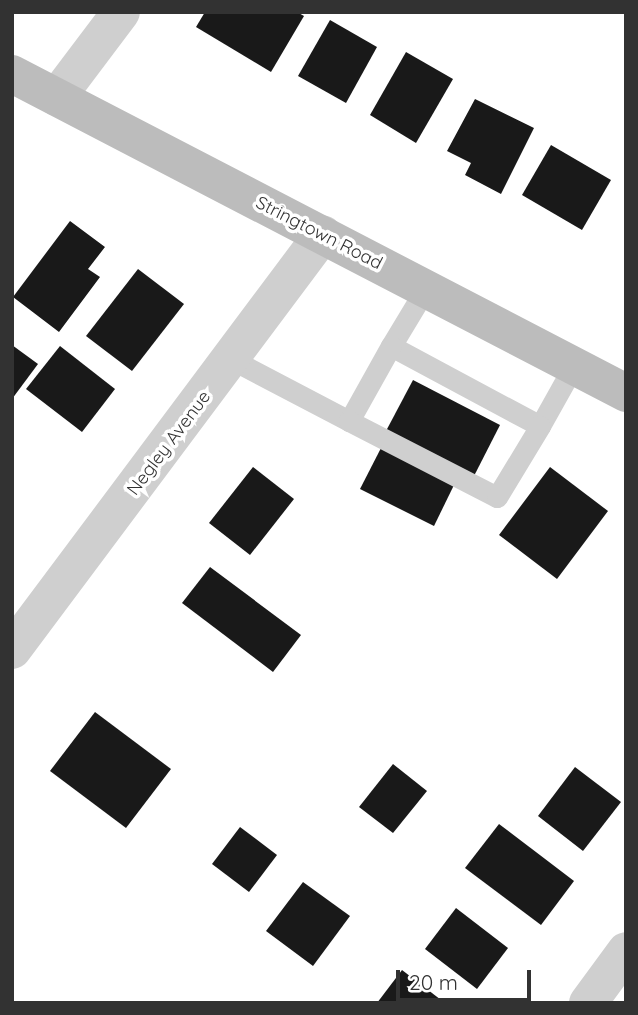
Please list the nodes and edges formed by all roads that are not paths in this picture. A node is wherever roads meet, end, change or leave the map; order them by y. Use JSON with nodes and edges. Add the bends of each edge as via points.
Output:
{"nodes":[{"id":1,"x":121,"y":12,"type":"edge"},
{"id":2,"x":12,"y":74,"type":"edge"},
{"id":3,"x":57,"y":97,"type":"junction"},
{"id":4,"x":323,"y":234,"type":"junction"},
{"id":5,"x":426,"y":288,"type":"junction"},
{"id":6,"x":391,"y":346,"type":"junction"},
{"id":7,"x":231,"y":359,"type":"junction"},
{"id":8,"x":573,"y":367,"type":"junction"},
{"id":9,"x":626,"y":393,"type":"edge"},
{"id":10,"x":349,"y":421,"type":"junction"},
{"id":11,"x":540,"y":426,"type":"junction"},
{"id":12,"x":12,"y":650,"type":"edge"},
{"id":13,"x":626,"y":951,"type":"edge"},
{"id":14,"x":588,"y":1003,"type":"edge"}],
"edges":[{"from":1,"to":3,"type":"street"},
{"from":2,"to":3,"type":"main road","name":"Stringtown Road"},
{"from":3,"to":4,"type":"main road","name":"Stringtown Road"},
{"from":4,"to":5,"type":"main road","name":"Stringtown Road"},
{"from":4,"to":7,"type":"street","name":"Negley Avenue"},
{"from":5,"to":6,"type":"lane"},
{"from":5,"to":8,"type":"main road","name":"Stringtown Road"},
{"from":6,"to":10,"type":"lane"},
{"from":6,"to":11,"type":"lane"},
{"from":7,"to":10,"type":"lane"},
{"from":7,"to":12,"type":"street","name":"Negley Avenue"},
{"from":8,"to":9,"type":"main road","name":"Stringtown Road"},
{"from":8,"to":11,"type":"lane"},
{"from":10,"to":11,"type":"lane","via":[[497,497]]},
{"from":13,"to":14,"type":"street"}]}
